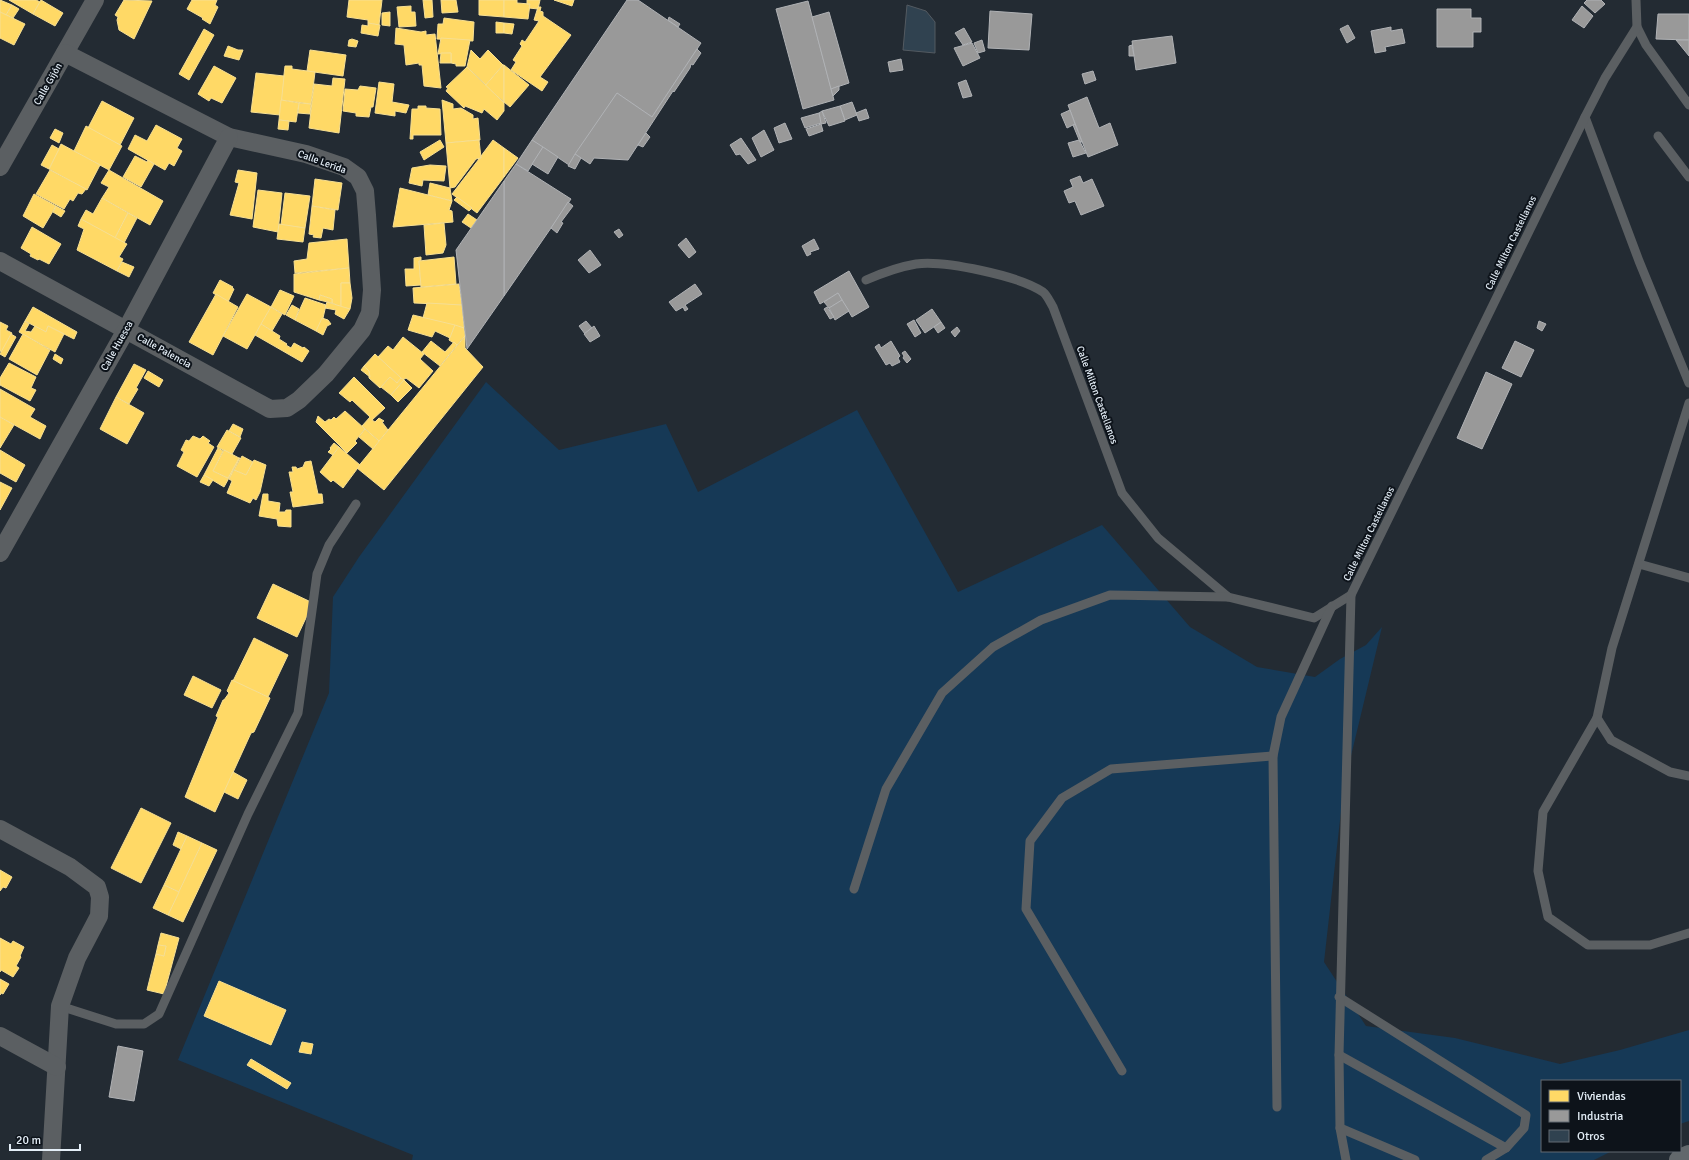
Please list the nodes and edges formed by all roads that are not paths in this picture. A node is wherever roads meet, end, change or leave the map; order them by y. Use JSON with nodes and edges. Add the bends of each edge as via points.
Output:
{"nodes":[{"id":1,"x":95,"y":0,"type":"edge"},
{"id":2,"x":1636,"y":0,"type":"edge"},
{"id":3,"x":1637,"y":27,"type":"junction"},
{"id":4,"x":65,"y":53,"type":"junction"},
{"id":5,"x":1689,"y":105,"type":"edge"},
{"id":6,"x":1585,"y":117,"type":"junction"},
{"id":7,"x":1658,"y":136,"type":"dead end"},
{"id":8,"x":229,"y":137,"type":"junction"},
{"id":9,"x":0,"y":167,"type":"edge"},
{"id":10,"x":1689,"y":177,"type":"edge"},
{"id":11,"x":0,"y":261,"type":"edge"},
{"id":12,"x":866,"y":280,"type":"dead end"},
{"id":13,"x":126,"y":330,"type":"junction"},
{"id":14,"x":1689,"y":383,"type":"edge"},
{"id":15,"x":1689,"y":403,"type":"edge"},
{"id":16,"x":287,"y":408,"type":"joint"},
{"id":17,"x":356,"y":504,"type":"dead end"},
{"id":18,"x":0,"y":553,"type":"edge"},
{"id":19,"x":1639,"y":564,"type":"junction"},
{"id":20,"x":1689,"y":578,"type":"edge"},
{"id":21,"x":1352,"y":595,"type":"junction"},
{"id":22,"x":1228,"y":597,"type":"junction"},
{"id":23,"x":1332,"y":606,"type":"junction"},
{"id":24,"x":1597,"y":718,"type":"junction"},
{"id":25,"x":1273,"y":756,"type":"junction"},
{"id":26,"x":1689,"y":776,"type":"edge"},
{"id":27,"x":0,"y":829,"type":"edge"},
{"id":28,"x":854,"y":888,"type":"dead end"},
{"id":29,"x":1689,"y":933,"type":"edge"},
{"id":30,"x":1339,"y":998,"type":"junction"},
{"id":31,"x":60,"y":1006,"type":"junction"},
{"id":32,"x":0,"y":1036,"type":"edge"},
{"id":33,"x":1339,"y":1055,"type":"junction"},
{"id":34,"x":56,"y":1067,"type":"junction"},
{"id":35,"x":1122,"y":1070,"type":"dead end"},
{"id":36,"x":1278,"y":1107,"type":"dead end"},
{"id":37,"x":1340,"y":1128,"type":"junction"},
{"id":38,"x":1506,"y":1148,"type":"junction"},
{"id":39,"x":1689,"y":1156,"type":"edge"},
{"id":40,"x":51,"y":1160,"type":"edge"},
{"id":41,"x":1346,"y":1160,"type":"edge"},
{"id":42,"x":1415,"y":1160,"type":"edge"},
{"id":43,"x":1486,"y":1160,"type":"edge"},
{"id":44,"x":1680,"y":1160,"type":"edge"}],
"edges":[{"from":1,"to":4,"type":"street","name":"Calle Gijón"},
{"from":2,"to":3,"type":"lane"},
{"from":3,"to":5,"type":"lane","via":[[1646,45]]},
{"from":3,"to":6,"type":"lane","name":"Calle Milton Castellanos","via":[[1605,78]]},
{"from":4,"to":8,"type":"street","name":"Calle Lerida"},
{"from":4,"to":9,"type":"street","name":"Calle Gijón"},
{"from":6,"to":14,"type":"lane","via":[[1639,261]]},
{"from":6,"to":21,"type":"lane","name":"Calle Milton Castellanos"},
{"from":7,"to":10,"type":"lane"},
{"from":8,"to":13,"type":"street","name":"Calle Huesca"},
{"from":8,"to":16,"type":"street","name":"Calle Lerida","via":[[306,154],[344,167],[358,178],[365,191],[372,290],[370,313],[362,330],[326,374]]},
{"from":11,"to":13,"type":"street","name":"Calle Palencia"},
{"from":12,"to":22,"type":"lane","name":"Calle Milton Castellanos","via":[[890,270],[916,264],[939,264],[992,274],[1031,285],[1045,293],[1053,307],[1122,493],[1158,538]]},
{"from":13,"to":16,"type":"street","name":"Calle Palencia","via":[[270,409]]},
{"from":13,"to":18,"type":"street","name":"Calle Huesca"},
{"from":15,"to":19,"type":"lane"},
{"from":17,"to":31,"type":"lane","via":[[329,545],[316,574],[298,713],[248,814],[159,1014],[144,1024],[116,1024]]},
{"from":19,"to":20,"type":"lane"},
{"from":19,"to":24,"type":"lane","via":[[1612,648]]},
{"from":21,"to":23,"type":"lane","name":"Calle Milton Castellanos"},
{"from":21,"to":30,"type":"lane"},
{"from":22,"to":23,"type":"lane","name":"Calle Milton Castellanos","via":[[1314,618]]},
{"from":22,"to":28,"type":"lane","via":[[1110,595],[1041,620],[993,647],[942,693],[886,789]]},
{"from":23,"to":25,"type":"lane","via":[[1281,717]]},
{"from":24,"to":26,"type":"lane","via":[[1611,740],[1670,772]]},
{"from":24,"to":29,"type":"lane","via":[[1543,812],[1538,871],[1548,917],[1588,945],[1650,945]]},
{"from":25,"to":35,"type":"lane","via":[[1111,769],[1062,798],[1030,841],[1026,909]]},
{"from":25,"to":36,"type":"lane"},
{"from":27,"to":31,"type":"street","via":[[70,867],[97,887],[100,897],[99,916],[76,958]]},
{"from":30,"to":33,"type":"lane"},
{"from":30,"to":38,"type":"lane","via":[[1526,1115],[1524,1128]]},
{"from":31,"to":34,"type":"street"},
{"from":32,"to":34,"type":"street"},
{"from":33,"to":37,"type":"lane"},
{"from":33,"to":38,"type":"lane"},
{"from":34,"to":40,"type":"street"},
{"from":37,"to":41,"type":"lane"},
{"from":37,"to":42,"type":"lane"},
{"from":38,"to":43,"type":"lane"},
{"from":39,"to":44,"type":"highway"}]}
